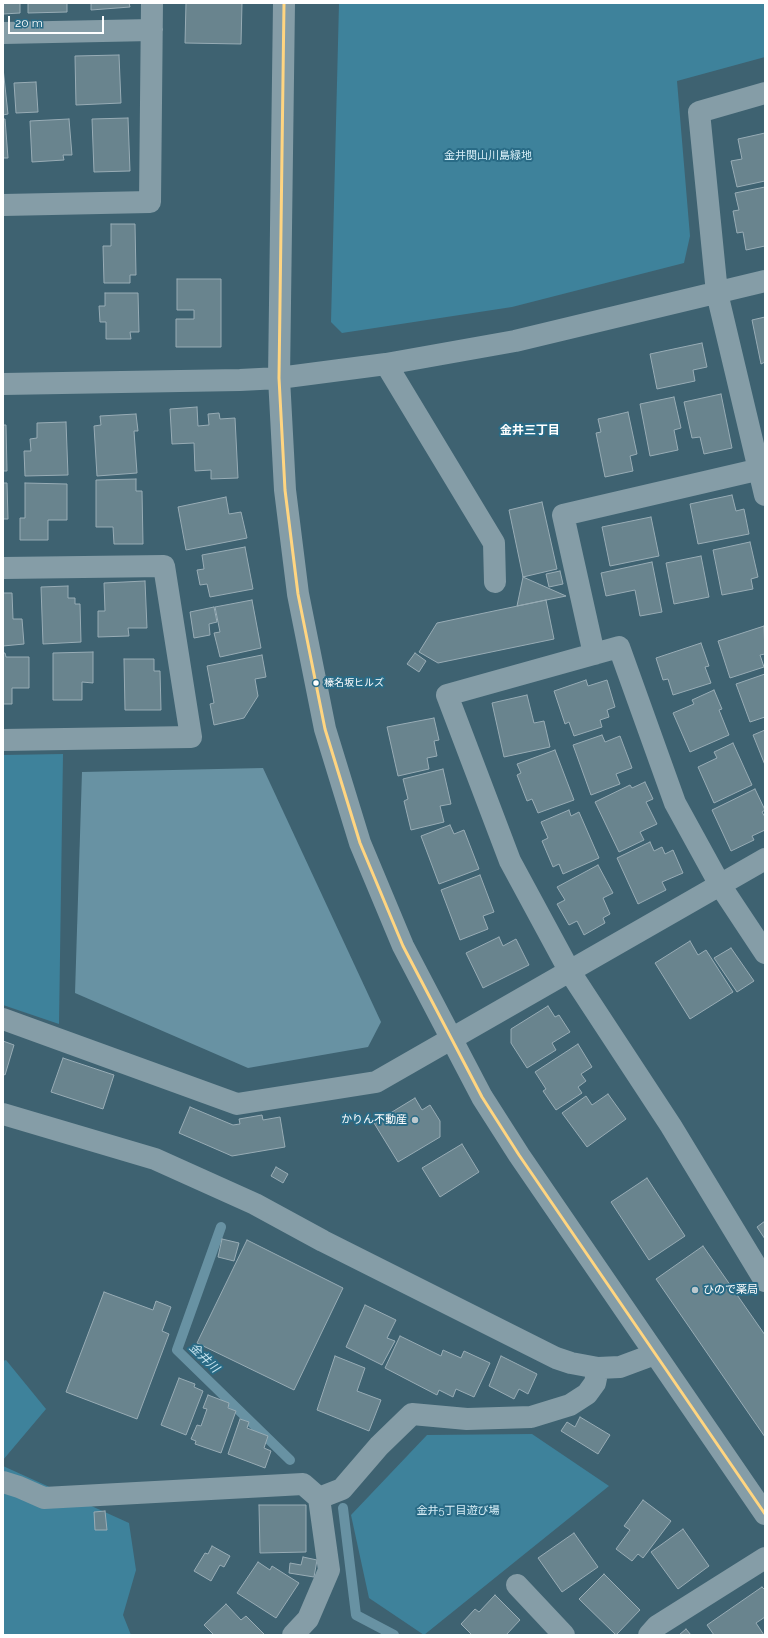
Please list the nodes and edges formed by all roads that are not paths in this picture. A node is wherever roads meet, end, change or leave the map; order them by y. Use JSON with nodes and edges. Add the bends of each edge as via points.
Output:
{"nodes":[{"id":1,"x":152,"y":3,"type":"edge"},
{"id":2,"x":284,"y":3,"type":"edge"},
{"id":3,"x":152,"y":30,"type":"junction"},
{"id":4,"x":3,"y":33,"type":"edge"},
{"id":5,"x":765,"y":93,"type":"edge"},
{"id":6,"x":3,"y":205,"type":"edge"},
{"id":7,"x":765,"y":281,"type":"edge"},
{"id":8,"x":717,"y":292,"type":"junction"},
{"id":9,"x":386,"y":364,"type":"junction"},
{"id":10,"x":279,"y":378,"type":"junction"},
{"id":11,"x":3,"y":384,"type":"edge"},
{"id":12,"x":762,"y":469,"type":"edge"},
{"id":13,"x":765,"y":495,"type":"edge"},
{"id":14,"x":3,"y":568,"type":"edge"},
{"id":15,"x":495,"y":582,"type":"dead end"},
{"id":16,"x":594,"y":654,"type":"junction"},
{"id":17,"x":3,"y":740,"type":"edge"},
{"id":18,"x":765,"y":859,"type":"edge"},
{"id":19,"x":720,"y":885,"type":"junction"},
{"id":20,"x":765,"y":953,"type":"edge"},
{"id":21,"x":570,"y":972,"type":"junction"},
{"id":22,"x":3,"y":1020,"type":"edge"},
{"id":23,"x":451,"y":1040,"type":"junction"},
{"id":24,"x":3,"y":1114,"type":"edge"},
{"id":25,"x":765,"y":1281,"type":"edge"},
{"id":26,"x":655,"y":1354,"type":"junction"},
{"id":27,"x":598,"y":1368,"type":"junction"},
{"id":28,"x":3,"y":1482,"type":"edge"},
{"id":29,"x":759,"y":1492,"type":"edge"},
{"id":30,"x":320,"y":1498,"type":"junction"},
{"id":31,"x":765,"y":1514,"type":"edge"},
{"id":32,"x":765,"y":1558,"type":"edge"},
{"id":33,"x":517,"y":1585,"type":"dead end"},
{"id":34,"x":292,"y":1635,"type":"edge"},
{"id":35,"x":564,"y":1635,"type":"edge"},
{"id":36,"x":649,"y":1635,"type":"edge"}],
"edges":[{"from":1,"to":3,"type":"street"},
{"from":2,"to":10,"type":"street"},
{"from":3,"to":4,"type":"street"},
{"from":3,"to":6,"type":"street","via":[[150,202]]},
{"from":5,"to":8,"type":"street","via":[[699,112]]},
{"from":7,"to":8,"type":"street"},
{"from":8,"to":9,"type":"street","via":[[515,341]]},
{"from":8,"to":12,"type":"street"},
{"from":9,"to":10,"type":"street"},
{"from":9,"to":15,"type":"street","via":[[494,543]]},
{"from":10,"to":11,"type":"street"},
{"from":10,"to":23,"type":"street","via":[[285,490],[298,594],[326,729],[360,843],[403,946]]},
{"from":12,"to":13,"type":"street"},
{"from":12,"to":16,"type":"street","via":[[563,515]]},
{"from":14,"to":17,"type":"street","via":[[164,566],[191,737]]},
{"from":16,"to":19,"type":"street","via":[[619,647],[675,802]]},
{"from":16,"to":21,"type":"street","via":[[447,695],[510,861]]},
{"from":18,"to":19,"type":"street"},
{"from":19,"to":20,"type":"street"},
{"from":19,"to":21,"type":"street"},
{"from":21,"to":23,"type":"street"},
{"from":21,"to":25,"type":"street","via":[[671,1126]]},
{"from":22,"to":23,"type":"street","via":[[237,1104],[376,1082]]},
{"from":23,"to":26,"type":"street","via":[[482,1097],[519,1155]]},
{"from":24,"to":27,"type":"street","via":[[155,1159],[255,1204],[556,1358]]},
{"from":26,"to":27,"type":"street","via":[[620,1367]]},
{"from":26,"to":29,"type":"street"},
{"from":27,"to":30,"type":"street","via":[[595,1383],[587,1394],[570,1405],[531,1417],[467,1418],[412,1414],[378,1446],[342,1489]]},
{"from":28,"to":30,"type":"street","via":[[44,1498],[303,1484]]},
{"from":29,"to":31,"type":"street"},
{"from":30,"to":34,"type":"street","via":[[329,1570],[308,1619]]},
{"from":32,"to":36,"type":"street","via":[[657,1626]]},
{"from":33,"to":35,"type":"street"}]}
